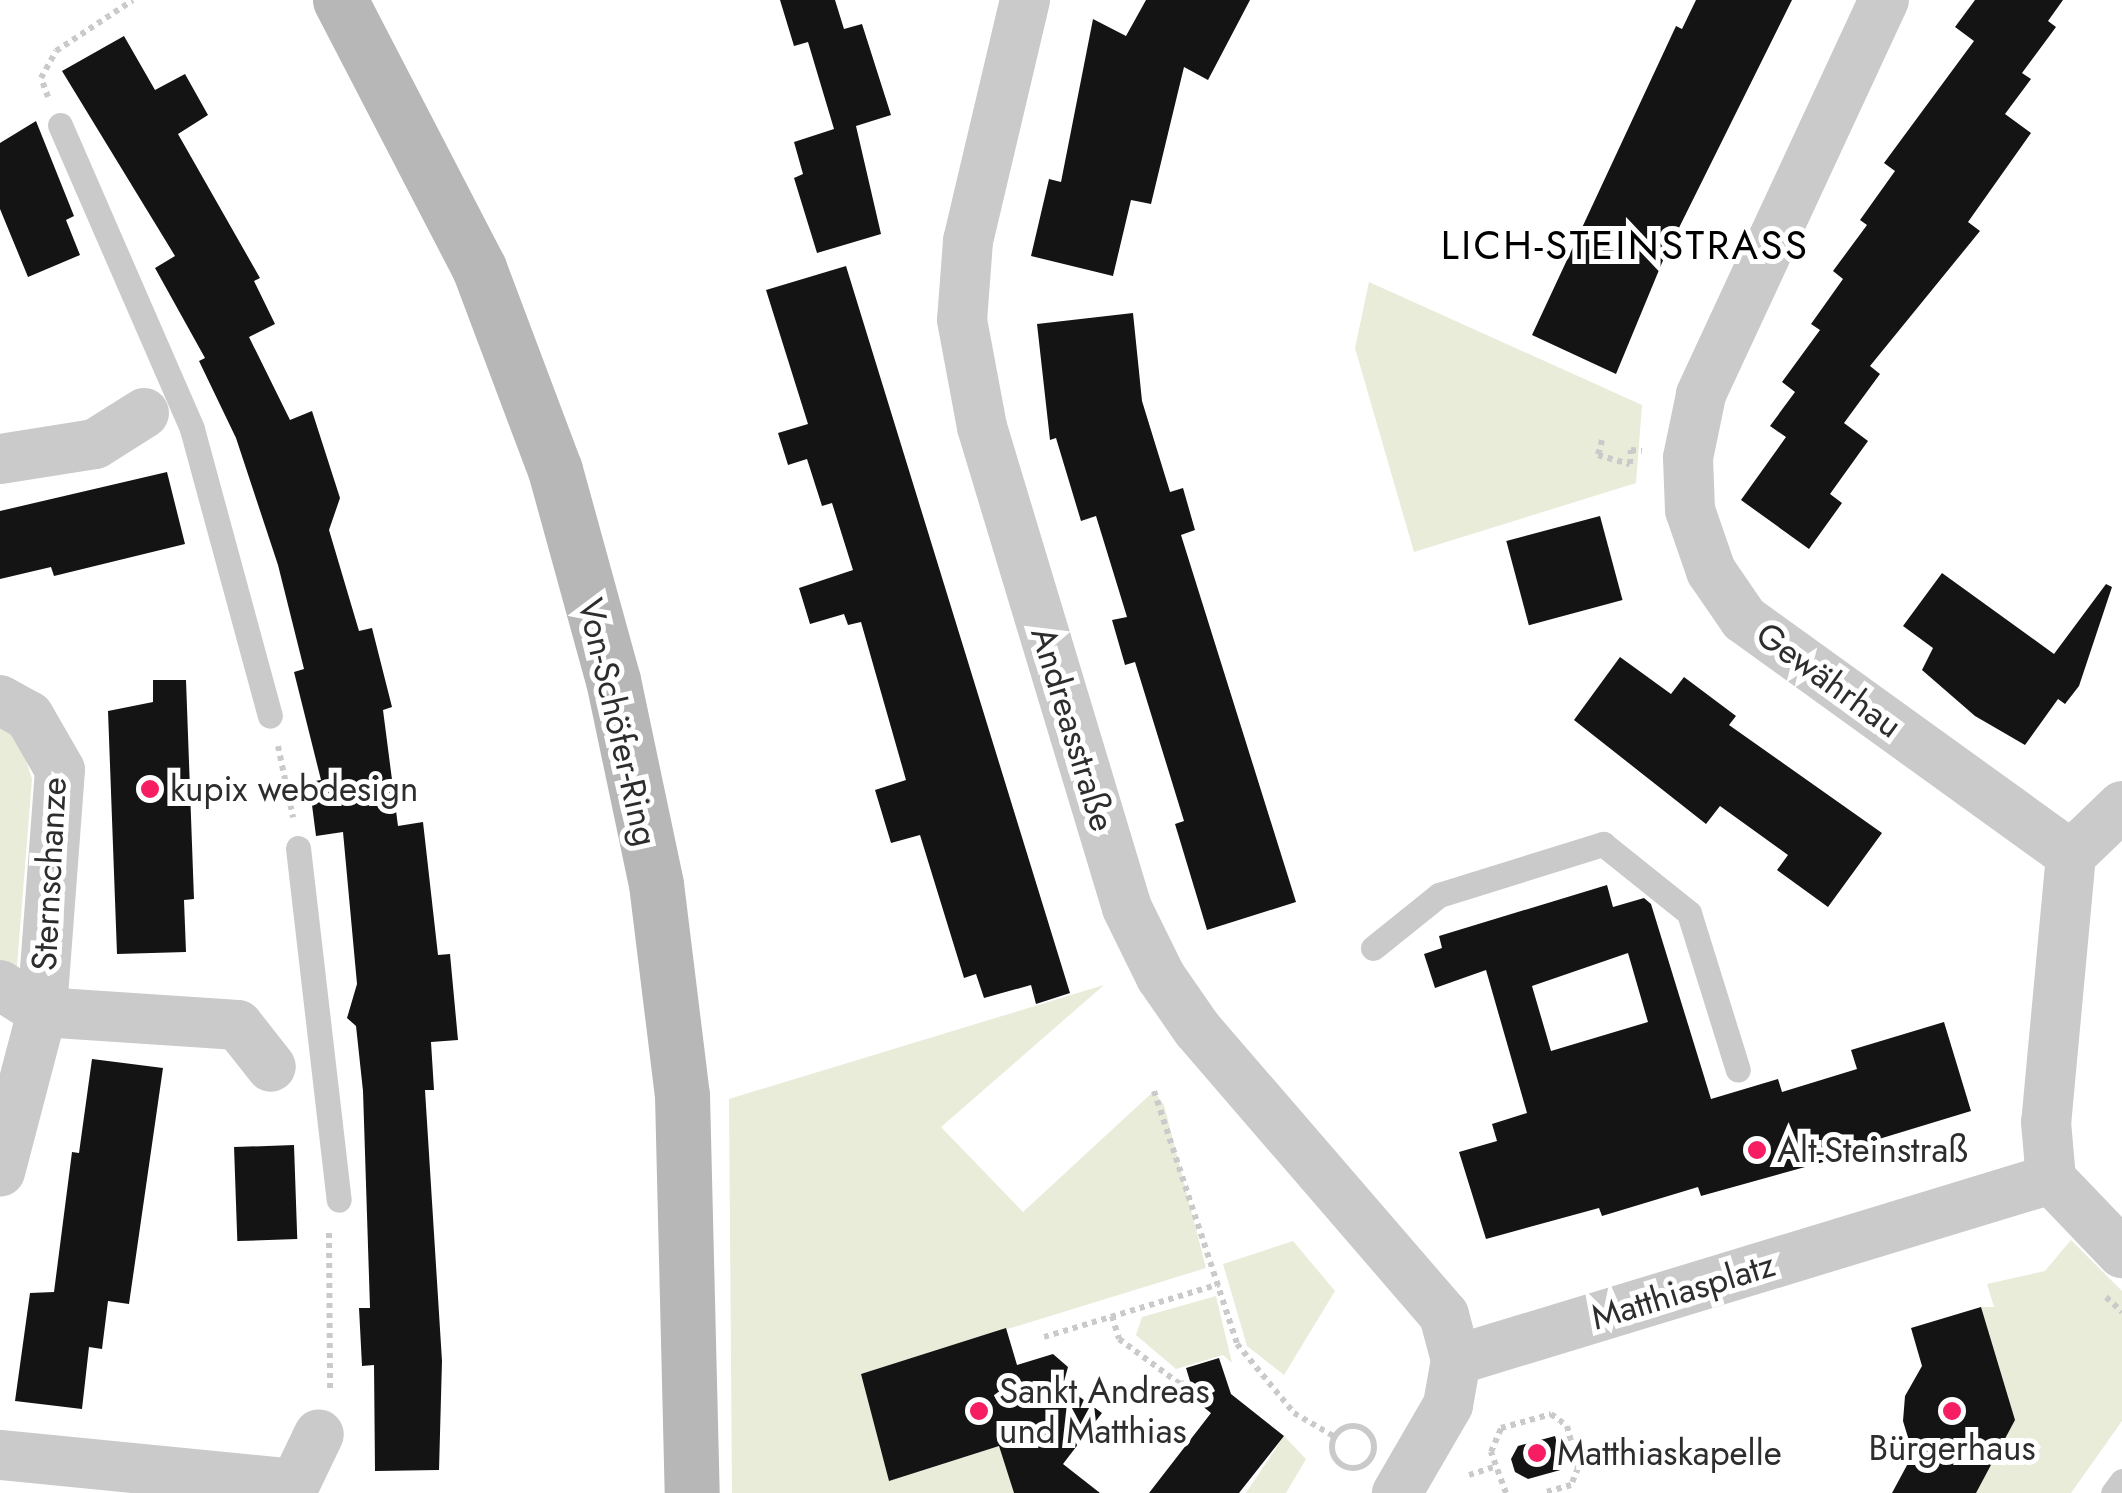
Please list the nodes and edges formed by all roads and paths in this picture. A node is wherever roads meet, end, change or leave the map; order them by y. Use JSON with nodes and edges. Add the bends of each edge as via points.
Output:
{"nodes":[{"id":1,"x":133,"y":0,"type":"edge"},
{"id":2,"x":340,"y":0,"type":"edge"},
{"id":3,"x":1025,"y":0,"type":"edge"},
{"id":4,"x":1884,"y":0,"type":"edge"},
{"id":5,"x":60,"y":126,"type":"joint"},
{"id":6,"x":158,"y":400,"type":"junction"},
{"id":7,"x":1602,"y":440,"type":"dead end"},
{"id":8,"x":1688,"y":458,"type":"junction"},
{"id":9,"x":0,"y":459,"type":"edge"},
{"id":10,"x":0,"y":700,"type":"edge"},
{"id":11,"x":270,"y":716,"type":"joint"},
{"id":12,"x":2122,"y":806,"type":"edge"},
{"id":13,"x":298,"y":848,"type":"joint"},
{"id":14,"x":2070,"y":856,"type":"junction"},
{"id":15,"x":1373,"y":948,"type":"dead end"},
{"id":16,"x":0,"y":985,"type":"edge"},
{"id":17,"x":42,"y":1012,"type":"junction"},
{"id":18,"x":271,"y":1068,"type":"joint"},
{"id":19,"x":325,"y":1069,"type":"junction"},
{"id":20,"x":1738,"y":1070,"type":"dead end"},
{"id":21,"x":1154,"y":1091,"type":"dead end"},
{"id":22,"x":0,"y":1172,"type":"edge"},
{"id":23,"x":2050,"y":1179,"type":"junction"},
{"id":24,"x":339,"y":1200,"type":"joint"},
{"id":25,"x":2122,"y":1254,"type":"edge"},
{"id":26,"x":1219,"y":1284,"type":"junction"},
{"id":27,"x":1112,"y":1316,"type":"junction"},
{"id":28,"x":1044,"y":1337,"type":"dead end"},
{"id":29,"x":1456,"y":1360,"type":"junction"},
{"id":30,"x":1190,"y":1382,"type":"dead end"},
{"id":31,"x":319,"y":1434,"type":"joint"},
{"id":32,"x":1334,"y":1437,"type":"junction"},
{"id":33,"x":0,"y":1455,"type":"edge"},
{"id":34,"x":1494,"y":1467,"type":"junction"},
{"id":35,"x":1469,"y":1475,"type":"dead end"},
{"id":36,"x":2122,"y":1480,"type":"edge"},
{"id":37,"x":692,"y":1493,"type":"edge"},
{"id":38,"x":1397,"y":1493,"type":"edge"},
{"id":39,"x":1506,"y":1493,"type":"edge"},
{"id":40,"x":1546,"y":1493,"type":"edge"},
{"id":41,"x":2112,"y":1493,"type":"edge"}],
"edges":[{"from":1,"to":5,"type":"path","via":[[56,51],[40,78]]},
{"from":2,"to":37,"type":"main road","name":"Von-Schöfer-Ring","via":[[479,268],[555,470],[612,680],[656,884],[682,1095]]},
{"from":3,"to":29,"type":"street","name":"Andreasstraße","via":[[968,241],[962,320],[982,427],[1128,908],[1161,977],[1197,1029],[1444,1315]]},
{"from":4,"to":8,"type":"street","name":"Gewährhau","via":[[1701,395]]},
{"from":5,"to":6,"type":"lane"},
{"from":6,"to":9,"type":"street","via":[[95,444]]},
{"from":6,"to":11,"type":"lane","via":[[192,429]]},
{"from":7,"to":8,"type":"path","via":[[1598,455],[1630,464],[1631,450]]},
{"from":8,"to":14,"type":"street","name":"Gewährhau","via":[[1690,510],[1711,571],[1744,619]]},
{"from":10,"to":17,"type":"street","name":"Sternschanze","via":[[29,716],[60,770]]},
{"from":11,"to":13,"type":"path"},
{"from":12,"to":14,"type":"street"},
{"from":13,"to":19,"type":"lane"},
{"from":14,"to":23,"type":"street","via":[[2046,1122]]},
{"from":15,"to":20,"type":"lane","via":[[1439,895],[1603,844],[1689,913]]},
{"from":16,"to":17,"type":"street","name":"Sternschanze"},
{"from":17,"to":18,"type":"street","name":"Sternschanze","via":[[238,1025]]},
{"from":17,"to":22,"type":"street","name":"Sternschanze"},
{"from":18,"to":19,"type":"lane"},
{"from":19,"to":24,"type":"lane"},
{"from":21,"to":26,"type":"path"},
{"from":23,"to":25,"type":"street"},
{"from":23,"to":29,"type":"street","name":"Matthiasplatz"},
{"from":24,"to":31,"type":"path","via":[[329,1216],[332,1383]]},
{"from":26,"to":27,"type":"path"},
{"from":26,"to":32,"type":"path","via":[[1237,1344],[1255,1372],[1294,1413]]},
{"from":27,"to":28,"type":"path"},
{"from":27,"to":30,"type":"path","via":[[1119,1339],[1180,1384]]},
{"from":29,"to":38,"type":"street","via":[[1448,1405]]},
{"from":31,"to":33,"type":"street","via":[[295,1484]]},
{"from":32,"to":32,"type":"path","via":[[1351,1426],[1364,1430],[1372,1440],[1370,1460],[1352,1468],[1339,1463]]},
{"from":34,"to":35,"type":"path"},
{"from":34,"to":39,"type":"path"},
{"from":34,"to":40,"type":"path","via":[[1490,1452],[1501,1428],[1551,1414],[1567,1426],[1578,1468],[1571,1484]]},
{"from":36,"to":41,"type":"lane"}]}
